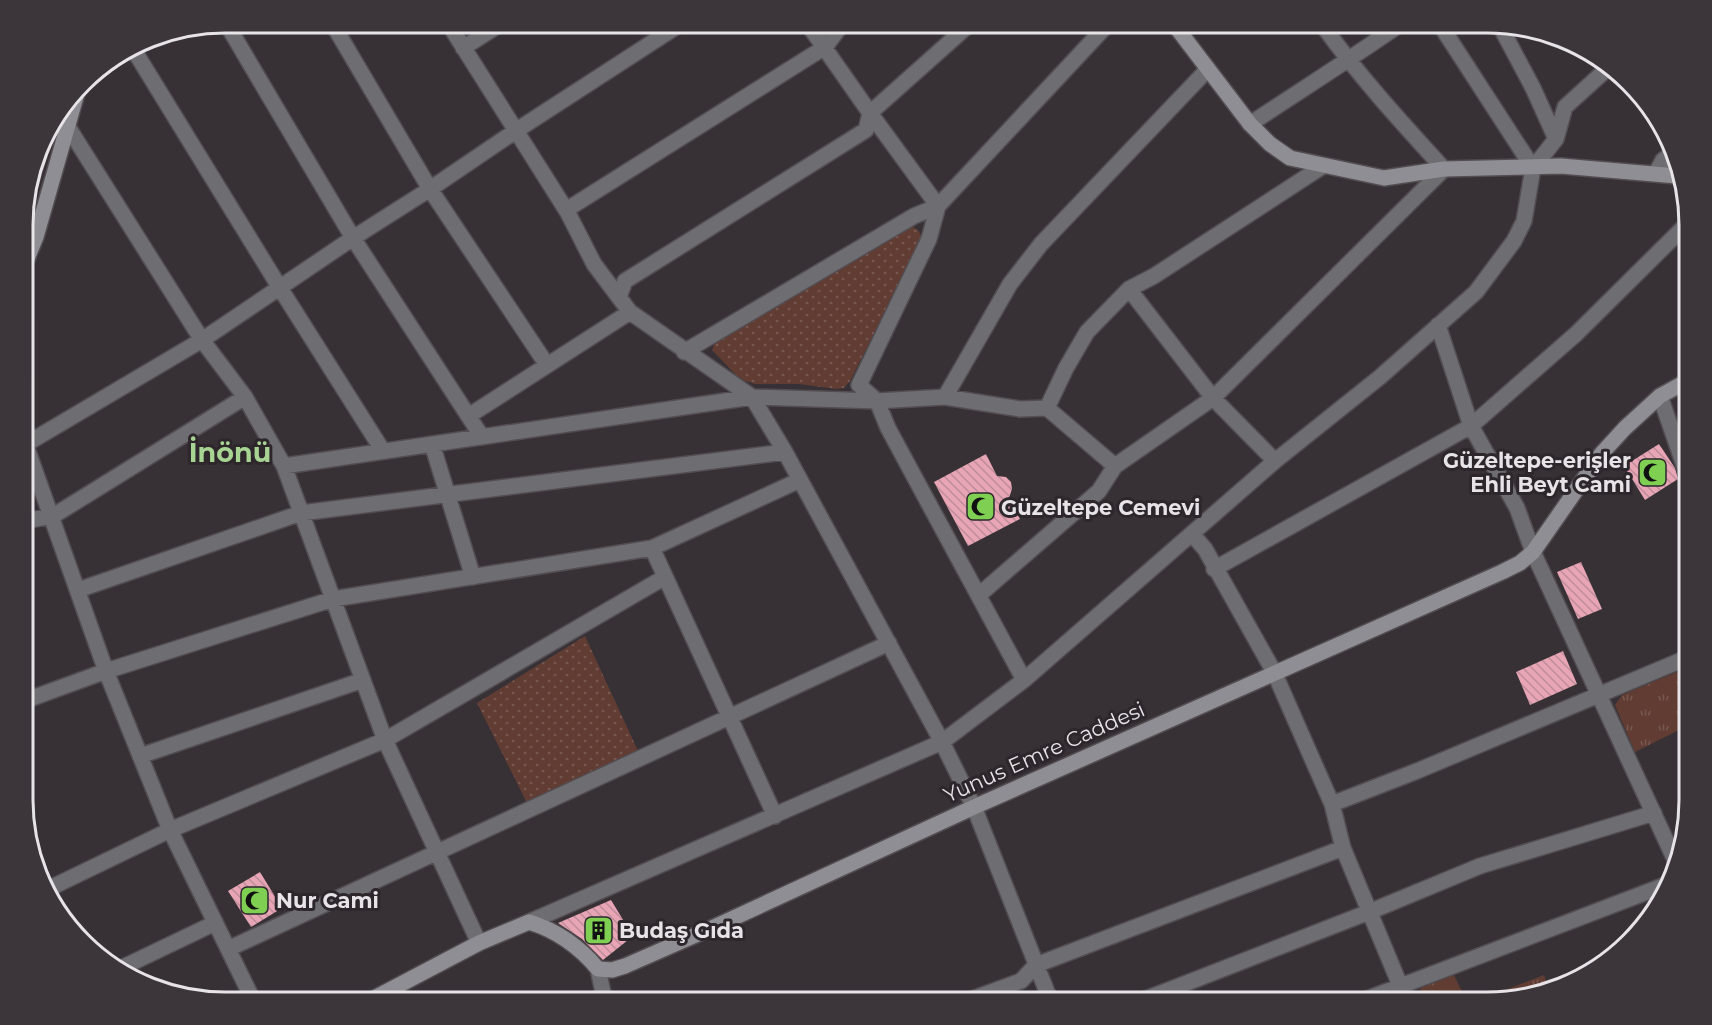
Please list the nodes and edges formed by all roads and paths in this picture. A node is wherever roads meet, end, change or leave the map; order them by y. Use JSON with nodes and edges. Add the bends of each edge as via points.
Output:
{"nodes":[{"id":1,"x":232,"y":33,"type":"edge"},
{"id":2,"x":338,"y":33,"type":"edge"},
{"id":3,"x":454,"y":33,"type":"edge"},
{"id":4,"x":486,"y":33,"type":"edge"},
{"id":5,"x":665,"y":33,"type":"edge"},
{"id":6,"x":815,"y":33,"type":"edge"},
{"id":7,"x":835,"y":33,"type":"edge"},
{"id":8,"x":959,"y":33,"type":"edge"},
{"id":9,"x":1098,"y":33,"type":"edge"},
{"id":10,"x":1181,"y":33,"type":"edge"},
{"id":11,"x":1329,"y":33,"type":"edge"},
{"id":12,"x":1386,"y":33,"type":"edge"},
{"id":13,"x":1446,"y":33,"type":"edge"},
{"id":14,"x":1504,"y":34,"type":"edge"},
{"id":15,"x":825,"y":47,"type":"junction"},
{"id":16,"x":463,"y":48,"type":"junction"},
{"id":17,"x":137,"y":55,"type":"edge"},
{"id":18,"x":1348,"y":60,"type":"junction"},
{"id":19,"x":1208,"y":69,"type":"junction"},
{"id":20,"x":1603,"y":72,"type":"edge"},
{"id":21,"x":73,"y":108,"type":"edge"},
{"id":22,"x":870,"y":113,"type":"junction"},
{"id":23,"x":1250,"y":124,"type":"junction"},
{"id":24,"x":68,"y":126,"type":"junction"},
{"id":25,"x":517,"y":130,"type":"junction"},
{"id":26,"x":1557,"y":139,"type":"junction"},
{"id":27,"x":1667,"y":157,"type":"edge"},
{"id":28,"x":1323,"y":166,"type":"junction"},
{"id":29,"x":1533,"y":168,"type":"junction"},
{"id":30,"x":1444,"y":169,"type":"junction"},
{"id":31,"x":1656,"y":173,"type":"junction"},
{"id":32,"x":1672,"y":175,"type":"edge"},
{"id":33,"x":430,"y":189,"type":"junction"},
{"id":34,"x":938,"y":206,"type":"junction"},
{"id":35,"x":566,"y":210,"type":"junction"},
{"id":36,"x":1679,"y":232,"type":"edge"},
{"id":37,"x":352,"y":238,"type":"junction"},
{"id":38,"x":33,"y":244,"type":"edge"},
{"id":39,"x":280,"y":288,"type":"junction"},
{"id":40,"x":1129,"y":289,"type":"junction"},
{"id":41,"x":619,"y":297,"type":"junction"},
{"id":42,"x":630,"y":312,"type":"junction"},
{"id":43,"x":1438,"y":325,"type":"junction"},
{"id":44,"x":202,"y":340,"type":"junction"},
{"id":45,"x":684,"y":352,"type":"junction"},
{"id":46,"x":547,"y":365,"type":"junction"},
{"id":47,"x":1679,"y":386,"type":"edge"},
{"id":48,"x":1660,"y":396,"type":"junction"},
{"id":49,"x":245,"y":397,"type":"junction"},
{"id":50,"x":752,"y":397,"type":"junction"},
{"id":51,"x":945,"y":397,"type":"junction"},
{"id":52,"x":1213,"y":398,"type":"junction"},
{"id":53,"x":877,"y":401,"type":"junction"},
{"id":54,"x":1047,"y":408,"type":"junction"},
{"id":55,"x":470,"y":415,"type":"junction"},
{"id":56,"x":1471,"y":426,"type":"junction"},
{"id":57,"x":33,"y":437,"type":"edge"},
{"id":58,"x":482,"y":437,"type":"junction"},
{"id":59,"x":432,"y":444,"type":"junction"},
{"id":60,"x":1679,"y":451,"type":"edge"},
{"id":61,"x":383,"y":452,"type":"junction"},
{"id":62,"x":785,"y":452,"type":"junction"},
{"id":63,"x":1275,"y":461,"type":"junction"},
{"id":64,"x":33,"y":463,"type":"edge"},
{"id":65,"x":284,"y":466,"type":"junction"},
{"id":66,"x":1116,"y":466,"type":"junction"},
{"id":67,"x":801,"y":480,"type":"junction"},
{"id":68,"x":448,"y":495,"type":"junction"},
{"id":69,"x":301,"y":513,"type":"junction"},
{"id":70,"x":53,"y":516,"type":"junction"},
{"id":71,"x":33,"y":519,"type":"edge"},
{"id":72,"x":1192,"y":534,"type":"junction"},
{"id":73,"x":652,"y":549,"type":"junction"},
{"id":74,"x":1533,"y":552,"type":"junction"},
{"id":75,"x":1214,"y":568,"type":"junction"},
{"id":76,"x":473,"y":577,"type":"junction"},
{"id":77,"x":665,"y":578,"type":"junction"},
{"id":78,"x":78,"y":590,"type":"junction"},
{"id":79,"x":979,"y":596,"type":"junction"},
{"id":80,"x":333,"y":599,"type":"junction"},
{"id":81,"x":889,"y":644,"type":"junction"},
{"id":82,"x":1679,"y":661,"type":"edge"},
{"id":83,"x":106,"y":671,"type":"junction"},
{"id":84,"x":1274,"y":672,"type":"junction"},
{"id":85,"x":363,"y":680,"type":"junction"},
{"id":86,"x":1024,"y":680,"type":"junction"},
{"id":87,"x":1599,"y":694,"type":"junction"},
{"id":88,"x":33,"y":698,"type":"edge"},
{"id":89,"x":729,"y":717,"type":"junction"},
{"id":90,"x":385,"y":740,"type":"junction"},
{"id":91,"x":942,"y":742,"type":"junction"},
{"id":92,"x":140,"y":756,"type":"junction"},
{"id":93,"x":1332,"y":804,"type":"junction"},
{"id":94,"x":974,"y":807,"type":"junction"},
{"id":95,"x":1654,"y":813,"type":"junction"},
{"id":96,"x":775,"y":816,"type":"junction"},
{"id":97,"x":170,"y":830,"type":"junction"},
{"id":98,"x":1343,"y":848,"type":"junction"},
{"id":99,"x":1671,"y":852,"type":"edge"},
{"id":100,"x":437,"y":853,"type":"junction"},
{"id":101,"x":54,"y":886,"type":"edge"},
{"id":102,"x":1657,"y":888,"type":"edge"},
{"id":103,"x":1369,"y":912,"type":"junction"},
{"id":104,"x":529,"y":922,"type":"junction"},
{"id":105,"x":215,"y":923,"type":"junction"},
{"id":106,"x":479,"y":943,"type":"junction"},
{"id":107,"x":228,"y":950,"type":"junction"},
{"id":108,"x":127,"y":965,"type":"edge"},
{"id":109,"x":1036,"y":965,"type":"junction"},
{"id":110,"x":598,"y":969,"type":"junction"},
{"id":111,"x":1401,"y":986,"type":"junction"},
{"id":112,"x":249,"y":992,"type":"edge"},
{"id":113,"x":386,"y":992,"type":"edge"},
{"id":114,"x":604,"y":992,"type":"edge"},
{"id":115,"x":991,"y":992,"type":"edge"},
{"id":116,"x":1047,"y":992,"type":"edge"},
{"id":117,"x":1163,"y":992,"type":"edge"},
{"id":118,"x":1385,"y":992,"type":"edge"},
{"id":119,"x":1403,"y":992,"type":"edge"}],
"edges":[{"from":1,"to":37,"type":"street"},
{"from":2,"to":33,"type":"street"},
{"from":3,"to":16,"type":"street"},
{"from":4,"to":16,"type":"street"},
{"from":5,"to":25,"type":"street"},
{"from":6,"to":15,"type":"street"},
{"from":7,"to":15,"type":"street"},
{"from":8,"to":22,"type":"street"},
{"from":9,"to":34,"type":"street"},
{"from":10,"to":19,"type":"street"},
{"from":11,"to":18,"type":"street"},
{"from":12,"to":18,"type":"street"},
{"from":13,"to":29,"type":"street"},
{"from":14,"to":26,"type":"street"},
{"from":15,"to":22,"type":"street"},
{"from":15,"to":35,"type":"street"},
{"from":16,"to":25,"type":"street"},
{"from":17,"to":39,"type":"street"},
{"from":18,"to":23,"type":"street"},
{"from":18,"to":30,"type":"street"},
{"from":19,"to":23,"type":"street"},
{"from":19,"to":51,"type":"street","via":[[1041,244],[1010,284]]},
{"from":20,"to":26,"type":"street","via":[[1565,107]]},
{"from":21,"to":24,"type":"street"},
{"from":22,"to":34,"type":"street"},
{"from":22,"to":41,"type":"street","via":[[866,130],[625,280]]},
{"from":23,"to":28,"type":"street","via":[[1290,158]]},
{"from":24,"to":38,"type":"street"},
{"from":24,"to":44,"type":"street"},
{"from":25,"to":33,"type":"street"},
{"from":25,"to":35,"type":"street"},
{"from":26,"to":29,"type":"street"},
{"from":27,"to":31,"type":"street"},
{"from":28,"to":30,"type":"street","via":[[1384,178]]},
{"from":28,"to":40,"type":"street"},
{"from":29,"to":30,"type":"street"},
{"from":29,"to":31,"type":"street","via":[[1561,166]]},
{"from":29,"to":43,"type":"street","via":[[1524,221],[1514,241],[1476,292]]},
{"from":30,"to":52,"type":"street"},
{"from":31,"to":32,"type":"street"},
{"from":33,"to":37,"type":"street"},
{"from":33,"to":46,"type":"street"},
{"from":34,"to":45,"type":"street","via":[[914,216]]},
{"from":34,"to":53,"type":"street","via":[[929,240],[859,385]]},
{"from":35,"to":41,"type":"street","via":[[594,264]]},
{"from":36,"to":56,"type":"street","via":[[1576,334]]},
{"from":37,"to":39,"type":"street"},
{"from":37,"to":55,"type":"street"},
{"from":39,"to":44,"type":"street"},
{"from":39,"to":61,"type":"street"},
{"from":40,"to":52,"type":"street"},
{"from":40,"to":54,"type":"street","via":[[1087,332]]},
{"from":41,"to":42,"type":"street"},
{"from":42,"to":45,"type":"street"},
{"from":42,"to":46,"type":"street"},
{"from":43,"to":56,"type":"street"},
{"from":43,"to":63,"type":"street"},
{"from":44,"to":49,"type":"street"},
{"from":44,"to":57,"type":"street"},
{"from":45,"to":50,"type":"street"},
{"from":46,"to":55,"type":"street"},
{"from":47,"to":48,"type":"street","name":"Yunus Emre Caddesi"},
{"from":48,"to":60,"type":"street"},
{"from":48,"to":74,"type":"street","name":"Yunus Emre Caddesi","via":[[1602,453]]},
{"from":49,"to":65,"type":"street"},
{"from":49,"to":70,"type":"street"},
{"from":50,"to":53,"type":"street"},
{"from":50,"to":58,"type":"street"},
{"from":50,"to":62,"type":"street"},
{"from":51,"to":53,"type":"street"},
{"from":51,"to":54,"type":"street","via":[[1020,409]]},
{"from":52,"to":63,"type":"street"},
{"from":52,"to":66,"type":"street"},
{"from":53,"to":79,"type":"street"},
{"from":54,"to":66,"type":"street"},
{"from":55,"to":58,"type":"street"},
{"from":56,"to":74,"type":"street","via":[[1517,508]]},
{"from":56,"to":75,"type":"street"},
{"from":58,"to":59,"type":"street"},
{"from":59,"to":61,"type":"street"},
{"from":59,"to":68,"type":"street"},
{"from":61,"to":65,"type":"street"},
{"from":62,"to":67,"type":"street"},
{"from":62,"to":68,"type":"street"},
{"from":63,"to":72,"type":"street"},
{"from":64,"to":70,"type":"street"},
{"from":65,"to":69,"type":"street"},
{"from":66,"to":79,"type":"street","via":[[1099,491]]},
{"from":67,"to":73,"type":"street"},
{"from":67,"to":81,"type":"street"},
{"from":68,"to":69,"type":"street"},
{"from":68,"to":76,"type":"street"},
{"from":69,"to":78,"type":"street"},
{"from":69,"to":80,"type":"street"},
{"from":70,"to":71,"type":"street"},
{"from":70,"to":78,"type":"street"},
{"from":72,"to":75,"type":"street"},
{"from":72,"to":86,"type":"street"},
{"from":73,"to":76,"type":"street"},
{"from":73,"to":77,"type":"street"},
{"from":74,"to":84,"type":"street","name":"Yunus Emre Caddesi","via":[[1502,572]]},
{"from":74,"to":87,"type":"street"},
{"from":75,"to":84,"type":"street"},
{"from":76,"to":80,"type":"street"},
{"from":77,"to":89,"type":"street"},
{"from":77,"to":90,"type":"street"},
{"from":78,"to":83,"type":"street"},
{"from":79,"to":86,"type":"street"},
{"from":80,"to":83,"type":"street"},
{"from":80,"to":85,"type":"street"},
{"from":81,"to":89,"type":"street"},
{"from":81,"to":91,"type":"street"},
{"from":82,"to":87,"type":"street"},
{"from":83,"to":88,"type":"street"},
{"from":83,"to":92,"type":"street"},
{"from":84,"to":93,"type":"street"},
{"from":84,"to":94,"type":"street","name":"Yunus Emre Caddesi"},
{"from":85,"to":90,"type":"street"},
{"from":85,"to":92,"type":"street"},
{"from":86,"to":91,"type":"street"},
{"from":87,"to":93,"type":"street"},
{"from":87,"to":95,"type":"street"},
{"from":89,"to":96,"type":"street"},
{"from":89,"to":100,"type":"street"},
{"from":90,"to":97,"type":"street"},
{"from":90,"to":100,"type":"street"},
{"from":91,"to":94,"type":"street"},
{"from":91,"to":96,"type":"street"},
{"from":92,"to":97,"type":"street"},
{"from":93,"to":98,"type":"street"},
{"from":94,"to":109,"type":"street"},
{"from":94,"to":110,"type":"street","name":"Yunus Emre Caddesi","via":[[640,960],[612,970]]},
{"from":95,"to":99,"type":"street"},
{"from":95,"to":103,"type":"street","via":[[1480,866]]},
{"from":96,"to":104,"type":"street"},
{"from":97,"to":101,"type":"street"},
{"from":97,"to":105,"type":"street"},
{"from":98,"to":103,"type":"street"},
{"from":98,"to":109,"type":"street"},
{"from":100,"to":106,"type":"street"},
{"from":100,"to":107,"type":"street"},
{"from":102,"to":111,"type":"street"},
{"from":103,"to":111,"type":"street"},
{"from":103,"to":117,"type":"street"},
{"from":104,"to":106,"type":"street"},
{"from":104,"to":110,"type":"street","via":[[577,946]]},
{"from":105,"to":107,"type":"street"},
{"from":105,"to":108,"type":"street"},
{"from":106,"to":113,"type":"street"},
{"from":107,"to":112,"type":"street"},
{"from":109,"to":115,"type":"street","via":[[1021,981]]},
{"from":109,"to":116,"type":"street"},
{"from":110,"to":114,"type":"street"},
{"from":111,"to":118,"type":"street"},
{"from":111,"to":119,"type":"street"}]}
